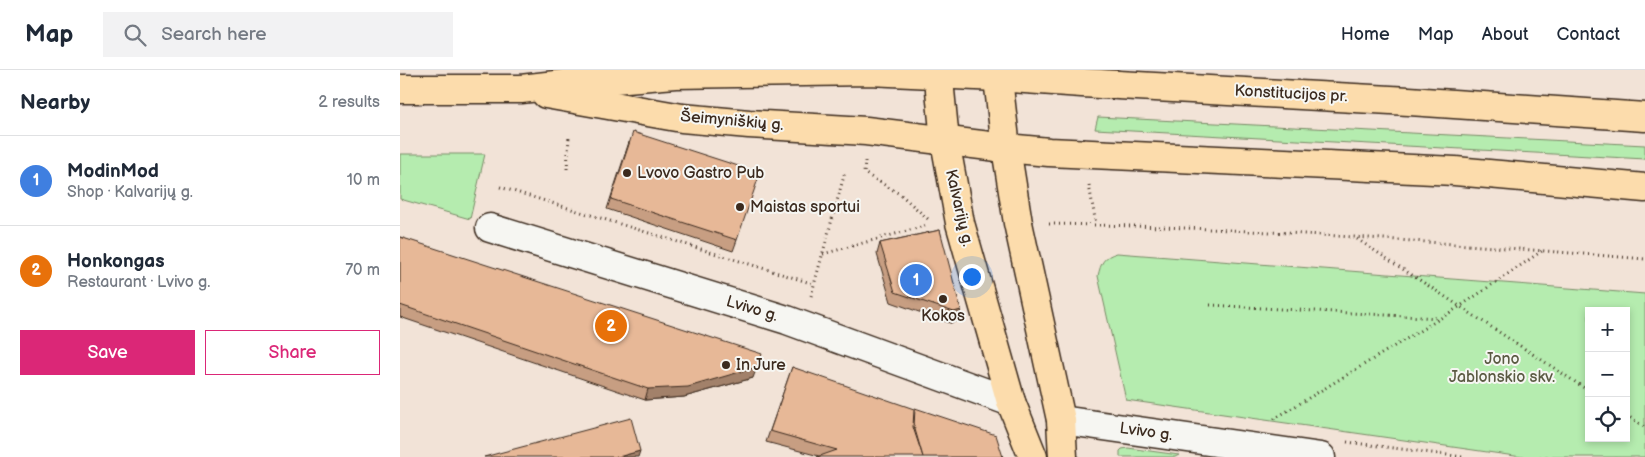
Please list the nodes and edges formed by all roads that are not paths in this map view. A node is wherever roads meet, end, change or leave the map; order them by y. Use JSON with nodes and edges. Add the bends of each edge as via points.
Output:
{"nodes":[{"id":1,"x":938,"y":72,"type":"edge"},
{"id":2,"x":997,"y":73,"type":"edge"},
{"id":3,"x":400,"y":89,"type":"edge"},
{"id":4,"x":521,"y":89,"type":"junction"},
{"id":5,"x":1645,"y":117,"type":"edge"},
{"id":6,"x":945,"y":141,"type":"junction"},
{"id":7,"x":1006,"y":148,"type":"junction"},
{"id":8,"x":1645,"y":188,"type":"edge"},
{"id":9,"x":490,"y":228,"type":"dead end"},
{"id":10,"x":1011,"y":402,"type":"junction"},
{"id":11,"x":1061,"y":420,"type":"junction"},
{"id":12,"x":1330,"y":449,"type":"edge"},
{"id":13,"x":1033,"y":457,"type":"edge"},
{"id":14,"x":1064,"y":457,"type":"edge"}],
"edges":[{"from":1,"to":2,"type":"main road","name":"Konstitucijos pr."},
{"from":1,"to":4,"type":"main road","name":"Šeimyniškių g.","via":[[675,74]]},
{"from":1,"to":6,"type":"main road","name":"Kalvarijų g."},
{"from":2,"to":5,"type":"main road","name":"Konstitucijos pr.","via":[[1082,83]]},
{"from":2,"to":7,"type":"main road"},
{"from":3,"to":4,"type":"main road","name":"Šeimyniškių g."},
{"from":4,"to":6,"type":"main road","name":"Šeimyniškių g.","via":[[682,118],[866,131]]},
{"from":6,"to":7,"type":"main road"},
{"from":6,"to":10,"type":"main road","name":"Kalvarijų g.","via":[[960,223]]},
{"from":7,"to":8,"type":"main road","via":[[1455,171]]},
{"from":7,"to":11,"type":"main road","via":[[1018,223]]},
{"from":9,"to":10,"type":"street","name":"Lvivo g.","via":[[802,325]]},
{"from":10,"to":13,"type":"main road","name":"Kalvarijų g."},
{"from":11,"to":12,"type":"street","name":"Lvivo g."},
{"from":11,"to":14,"type":"main road"}]}
